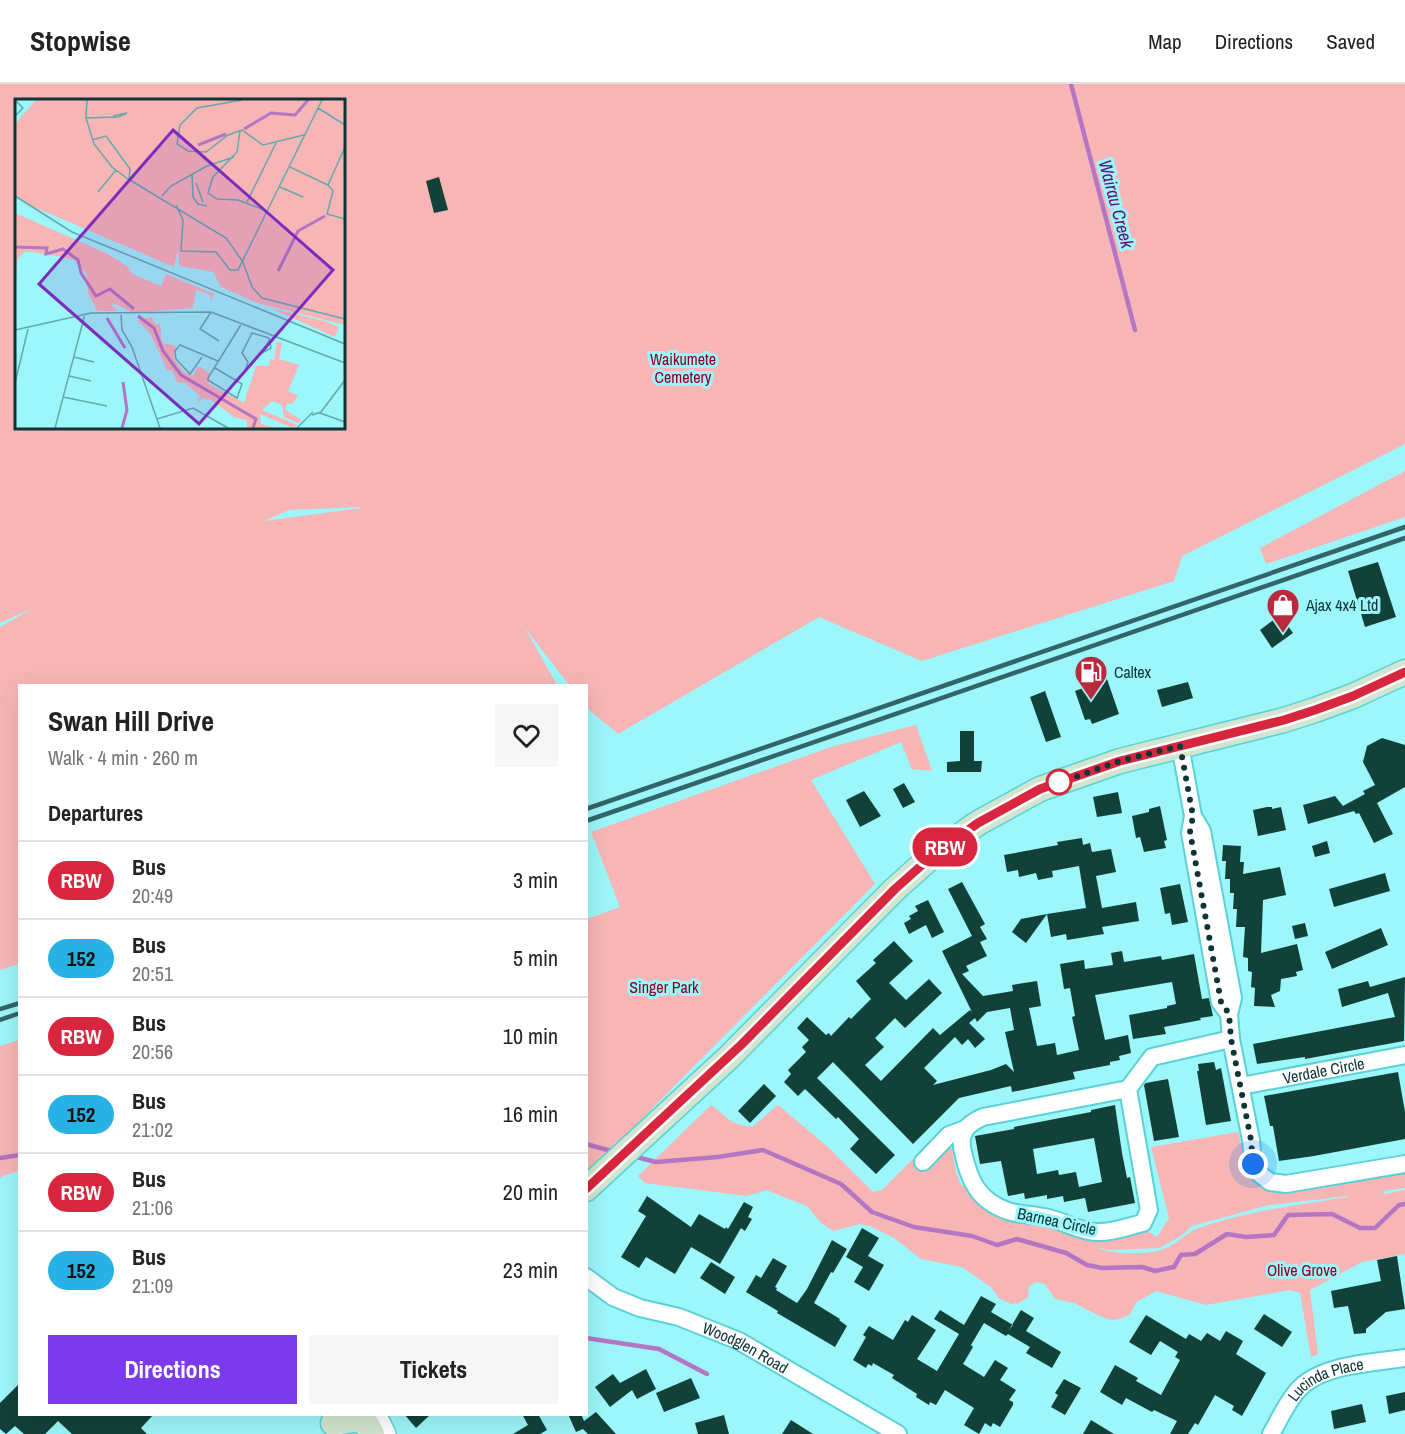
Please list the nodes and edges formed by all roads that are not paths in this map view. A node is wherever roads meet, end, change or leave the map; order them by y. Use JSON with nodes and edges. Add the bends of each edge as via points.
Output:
{"nodes":[{"id":1,"x":1405,"y":672,"type":"edge"},
{"id":2,"x":1180,"y":746,"type":"junction"},
{"id":3,"x":1231,"y":1039,"type":"junction"},
{"id":4,"x":1405,"y":1054,"type":"edge"},
{"id":5,"x":1241,"y":1086,"type":"junction"},
{"id":6,"x":1128,"y":1089,"type":"junction"},
{"id":7,"x":965,"y":1129,"type":"junction"},
{"id":8,"x":923,"y":1162,"type":"dead end"},
{"id":9,"x":1405,"y":1164,"type":"edge"},
{"id":10,"x":588,"y":1187,"type":"edge"},
{"id":11,"x":588,"y":1278,"type":"edge"},
{"id":12,"x":1405,"y":1358,"type":"edge"},
{"id":13,"x":376,"y":1416,"type":"edge"},
{"id":14,"x":332,"y":1424,"type":"edge"},
{"id":15,"x":372,"y":1434,"type":"edge"},
{"id":16,"x":385,"y":1434,"type":"edge"},
{"id":17,"x":898,"y":1434,"type":"edge"},
{"id":18,"x":1270,"y":1434,"type":"edge"}],
"edges":[{"from":1,"to":2,"type":"main road","via":[[1315,710]]},
{"from":2,"to":3,"type":"street","via":[[1193,816],[1190,832],[1233,998],[1229,1014]]},
{"from":2,"to":10,"type":"main road","via":[[1120,761],[1040,789],[978,823],[932,856],[745,1042]]},
{"from":3,"to":5,"type":"street"},
{"from":3,"to":6,"type":"street","via":[[1152,1057]]},
{"from":4,"to":5,"type":"street","name":"Verdale Circle"},
{"from":5,"to":9,"type":"street","via":[[1253,1164],[1270,1182],[1286,1184]]},
{"from":6,"to":7,"type":"street","via":[[983,1117]]},
{"from":6,"to":7,"type":"street","name":"Barnea Circle","via":[[1149,1210],[1143,1223],[1097,1232],[998,1207],[981,1195],[968,1176],[961,1147]]},
{"from":7,"to":8,"type":"street","via":[[949,1135]]},
{"from":11,"to":17,"type":"street","name":"Woodglen Road","via":[[613,1297],[739,1341]]},
{"from":12,"to":18,"type":"street","name":"Lucinda Place","via":[[1318,1375],[1296,1392]]},
{"from":13,"to":16,"type":"street"},
{"from":14,"to":15,"type":"main road","via":[[359,1419]]}]}
